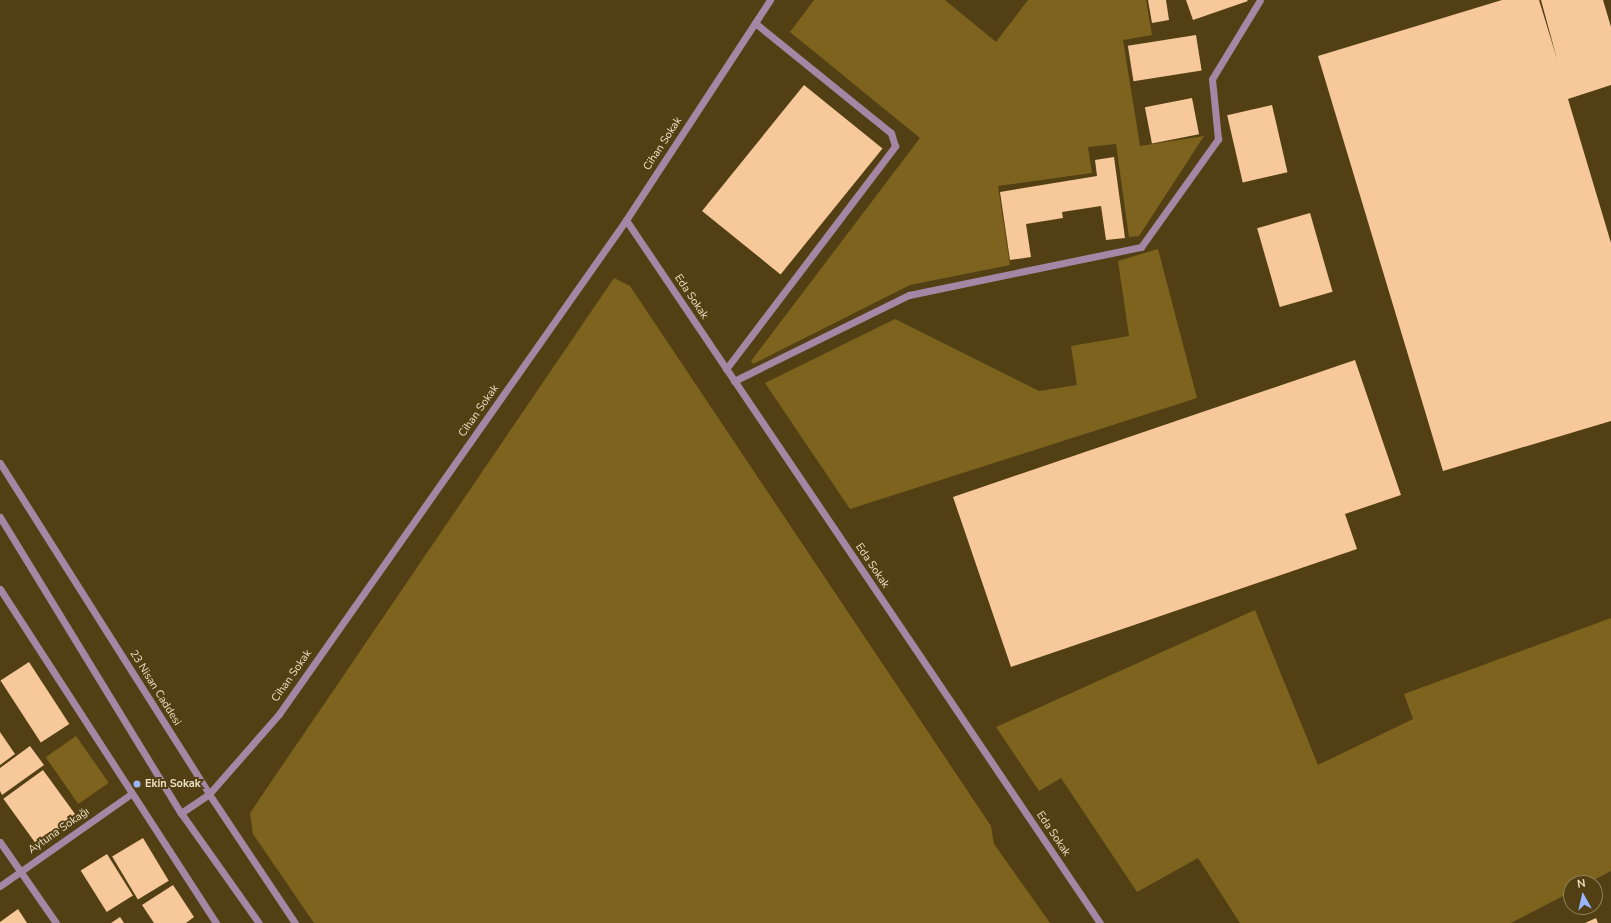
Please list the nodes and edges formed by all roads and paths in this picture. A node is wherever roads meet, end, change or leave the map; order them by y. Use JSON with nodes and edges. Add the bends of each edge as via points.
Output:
{"nodes":[{"id":1,"x":770,"y":0,"type":"edge"},
{"id":2,"x":1260,"y":0,"type":"edge"},
{"id":3,"x":755,"y":22,"type":"junction"},
{"id":4,"x":626,"y":220,"type":"junction"},
{"id":5,"x":726,"y":369,"type":"junction"},
{"id":6,"x":734,"y":381,"type":"junction"},
{"id":7,"x":0,"y":463,"type":"edge"},
{"id":8,"x":0,"y":517,"type":"edge"},
{"id":9,"x":0,"y":589,"type":"edge"},
{"id":10,"x":131,"y":794,"type":"junction"},
{"id":11,"x":208,"y":794,"type":"junction"},
{"id":12,"x":181,"y":813,"type":"junction"},
{"id":13,"x":0,"y":842,"type":"edge"},
{"id":14,"x":19,"y":871,"type":"junction"},
{"id":15,"x":0,"y":886,"type":"edge"},
{"id":16,"x":56,"y":923,"type":"edge"},
{"id":17,"x":216,"y":923,"type":"edge"},
{"id":18,"x":259,"y":923,"type":"edge"},
{"id":19,"x":295,"y":923,"type":"edge"},
{"id":20,"x":1100,"y":923,"type":"edge"}],
"edges":[{"from":1,"to":3,"type":"street","name":"Cihan Sokak"},
{"from":2,"to":6,"type":"street","via":[[1212,79],[1218,139],[1141,247],[909,295]]},
{"from":3,"to":4,"type":"street","name":"Cihan Sokak"},
{"from":3,"to":5,"type":"street","via":[[891,133],[895,146]]},
{"from":4,"to":5,"type":"street","name":"Eda Sokak"},
{"from":4,"to":11,"type":"street","name":"Cihan Sokak","via":[[279,714]]},
{"from":5,"to":6,"type":"street","name":"Eda Sokak"},
{"from":6,"to":20,"type":"street","name":"Eda Sokak"},
{"from":7,"to":11,"type":"street","name":"23 Nisan Caddesi"},
{"from":8,"to":12,"type":"street"},
{"from":9,"to":10,"type":"street"},
{"from":10,"to":14,"type":"street","name":"Aytuna Sokağı"},
{"from":10,"to":17,"type":"street"},
{"from":11,"to":12,"type":"street","name":"Cihan Sokak"},
{"from":11,"to":19,"type":"street","name":"23 Nisan Caddesi"},
{"from":12,"to":18,"type":"street"},
{"from":13,"to":14,"type":"street"},
{"from":14,"to":15,"type":"street","name":"Aytuna Sokağı"},
{"from":14,"to":16,"type":"street"}]}
